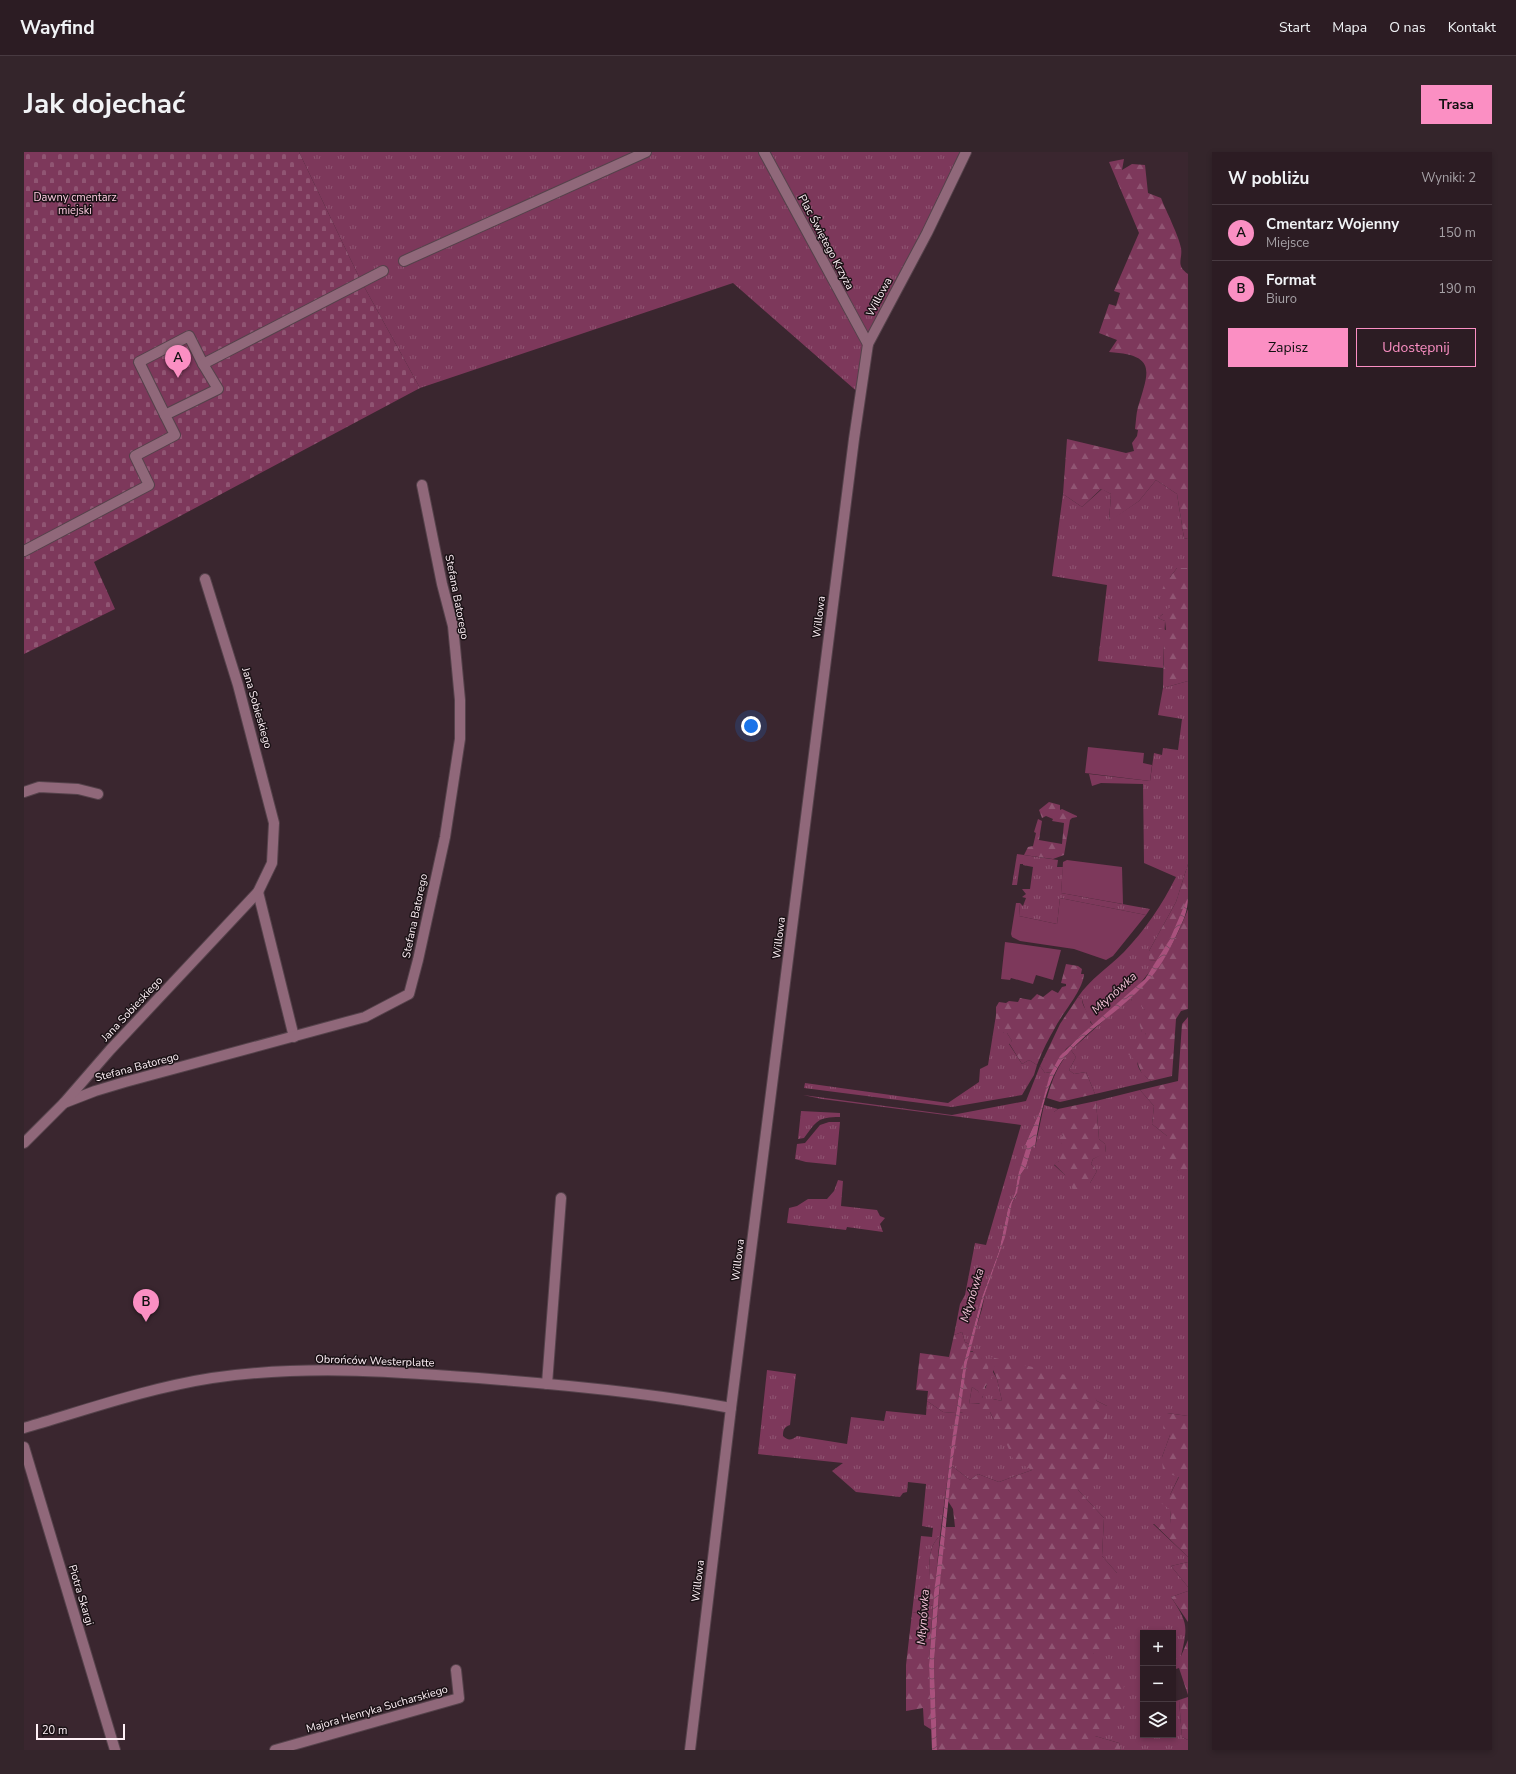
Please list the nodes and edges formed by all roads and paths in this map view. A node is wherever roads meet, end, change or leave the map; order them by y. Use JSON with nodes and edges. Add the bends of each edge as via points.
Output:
{"nodes":[{"id":1,"x":646,"y":152,"type":"edge"},
{"id":2,"x":764,"y":152,"type":"edge"},
{"id":3,"x":966,"y":152,"type":"edge"},
{"id":4,"x":404,"y":261,"type":"dead end"},
{"id":5,"x":383,"y":271,"type":"dead end"},
{"id":6,"x":868,"y":344,"type":"junction"},
{"id":7,"x":203,"y":364,"type":"junction"},
{"id":8,"x":165,"y":415,"type":"junction"},
{"id":9,"x":422,"y":485,"type":"dead end"},
{"id":10,"x":24,"y":551,"type":"edge"},
{"id":11,"x":205,"y":579,"type":"dead end"},
{"id":12,"x":24,"y":792,"type":"edge"},
{"id":13,"x":98,"y":794,"type":"dead end"},
{"id":14,"x":258,"y":892,"type":"junction"},
{"id":15,"x":294,"y":1037,"type":"junction"},
{"id":16,"x":64,"y":1104,"type":"junction"},
{"id":17,"x":24,"y":1143,"type":"edge"},
{"id":18,"x":561,"y":1198,"type":"dead end"},
{"id":19,"x":546,"y":1384,"type":"junction"},
{"id":20,"x":731,"y":1408,"type":"junction"},
{"id":21,"x":24,"y":1428,"type":"edge"},
{"id":22,"x":24,"y":1447,"type":"edge"},
{"id":23,"x":456,"y":1670,"type":"dead end"},
{"id":24,"x":115,"y":1750,"type":"edge"},
{"id":25,"x":275,"y":1750,"type":"edge"},
{"id":26,"x":690,"y":1750,"type":"edge"}],
"edges":[{"from":1,"to":4,"type":"street"},
{"from":2,"to":6,"type":"street","name":"Plac Świętego Krzyża"},
{"from":3,"to":6,"type":"street","name":"Willowa","via":[[927,233]]},
{"from":5,"to":7,"type":"street"},
{"from":6,"to":20,"type":"street","name":"Willowa"},
{"from":7,"to":8,"type":"street","via":[[218,390]]},
{"from":7,"to":8,"type":"street","via":[[189,336],[139,362]]},
{"from":8,"to":10,"type":"street","via":[[175,435],[135,456],[149,485]]},
{"from":9,"to":15,"type":"street","name":"Stefana Batorego","via":[[453,626],[460,700],[460,739],[445,837],[418,960],[409,994],[365,1017]]},
{"from":11,"to":14,"type":"street","name":"Jana Sobieskiego","via":[[238,685],[274,823],[272,862]]},
{"from":12,"to":13,"type":"street","via":[[39,787],[78,789]]},
{"from":14,"to":15,"type":"street"},
{"from":14,"to":16,"type":"street","name":"Jana Sobieskiego","via":[[110,1050]]},
{"from":15,"to":16,"type":"street","name":"Stefana Batorego","via":[[125,1082]]},
{"from":16,"to":17,"type":"street","name":"Jana Sobieskiego"},
{"from":18,"to":19,"type":"street"},
{"from":19,"to":20,"type":"street","name":"Obrońców Westerplatte","via":[[703,1402]]},
{"from":19,"to":21,"type":"street","name":"Obrońców Westerplatte","via":[[408,1372],[271,1372],[212,1378],[162,1387]]},
{"from":20,"to":26,"type":"street","name":"Willowa"},
{"from":22,"to":24,"type":"street","name":"Piotra Skargi"},
{"from":23,"to":25,"type":"street","name":"Majora Henryka Sucharskiego","via":[[459,1698]]}]}
